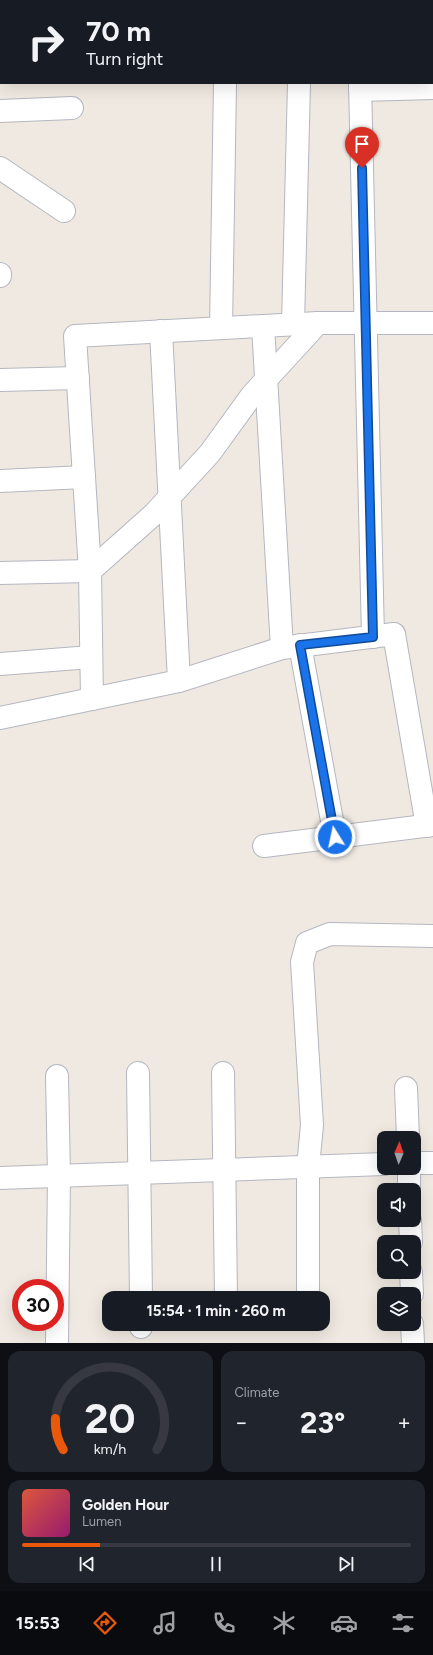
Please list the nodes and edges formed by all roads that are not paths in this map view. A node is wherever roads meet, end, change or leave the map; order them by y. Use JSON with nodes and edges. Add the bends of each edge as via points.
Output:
{"nodes":[{"id":1,"x":225,"y":84,"type":"edge"},
{"id":2,"x":299,"y":84,"type":"edge"},
{"id":3,"x":360,"y":86,"type":"edge"},
{"id":4,"x":433,"y":88,"type":"edge"},
{"id":5,"x":72,"y":108,"type":"dead end"},
{"id":6,"x":0,"y":111,"type":"edge"},
{"id":7,"x":0,"y":168,"type":"edge"},
{"id":8,"x":64,"y":211,"type":"dead end"},
{"id":9,"x":318,"y":323,"type":"junction"},
{"id":10,"x":433,"y":323,"type":"edge"},
{"id":11,"x":293,"y":324,"type":"junction"},
{"id":12,"x":366,"y":324,"type":"junction"},
{"id":13,"x":263,"y":326,"type":"junction"},
{"id":14,"x":221,"y":328,"type":"junction"},
{"id":15,"x":161,"y":331,"type":"junction"},
{"id":16,"x":78,"y":378,"type":"junction"},
{"id":17,"x":0,"y":380,"type":"edge"},
{"id":18,"x":266,"y":380,"type":"junction"},
{"id":19,"x":84,"y":477,"type":"junction"},
{"id":20,"x":0,"y":480,"type":"edge"},
{"id":21,"x":170,"y":497,"type":"junction"},
{"id":22,"x":90,"y":571,"type":"junction"},
{"id":23,"x":0,"y":573,"type":"edge"},
{"id":24,"x":373,"y":637,"type":"junction"},
{"id":25,"x":291,"y":647,"type":"junction"},
{"id":26,"x":91,"y":657,"type":"junction"},
{"id":27,"x":0,"y":664,"type":"edge"},
{"id":28,"x":179,"y":681,"type":"junction"},
{"id":29,"x":92,"y":699,"type":"junction"},
{"id":30,"x":0,"y":718,"type":"edge"},
{"id":31,"x":430,"y":826,"type":"edge"},
{"id":32,"x":335,"y":837,"type":"junction"},
{"id":33,"x":264,"y":846,"type":"dead end"},
{"id":34,"x":433,"y":936,"type":"edge"},
{"id":35,"x":138,"y":1073,"type":"dead end"},
{"id":36,"x":224,"y":1073,"type":"dead end"},
{"id":37,"x":57,"y":1076,"type":"dead end"},
{"id":38,"x":406,"y":1088,"type":"dead end"},
{"id":39,"x":408,"y":1131,"type":"edge"},
{"id":40,"x":421,"y":1163,"type":"edge"},
{"id":41,"x":433,"y":1163,"type":"edge"},
{"id":42,"x":377,"y":1164,"type":"edge"},
{"id":43,"x":308,"y":1167,"type":"junction"},
{"id":44,"x":224,"y":1170,"type":"junction"},
{"id":45,"x":140,"y":1173,"type":"junction"},
{"id":46,"x":59,"y":1176,"type":"junction"},
{"id":47,"x":0,"y":1178,"type":"edge"},
{"id":48,"x":141,"y":1291,"type":"edge"},
{"id":49,"x":226,"y":1291,"type":"edge"},
{"id":50,"x":308,"y":1291,"type":"edge"},
{"id":51,"x":412,"y":1331,"type":"edge"},
{"id":52,"x":57,"y":1343,"type":"edge"},
{"id":53,"x":413,"y":1343,"type":"edge"}],
"edges":[{"from":1,"to":14,"type":"street"},
{"from":2,"to":11,"type":"street"},
{"from":3,"to":4,"type":"street"},
{"from":3,"to":12,"type":"street"},
{"from":5,"to":6,"type":"street"},
{"from":7,"to":8,"type":"street"},
{"from":9,"to":11,"type":"street"},
{"from":9,"to":12,"type":"street"},
{"from":9,"to":18,"type":"street"},
{"from":10,"to":12,"type":"street"},
{"from":11,"to":13,"type":"street"},
{"from":12,"to":24,"type":"street"},
{"from":13,"to":14,"type":"street"},
{"from":13,"to":18,"type":"street"},
{"from":14,"to":15,"type":"street"},
{"from":15,"to":16,"type":"street","via":[[75,336]]},
{"from":15,"to":21,"type":"street"},
{"from":16,"to":17,"type":"street"},
{"from":16,"to":19,"type":"street"},
{"from":18,"to":21,"type":"street","via":[[210,453]]},
{"from":18,"to":25,"type":"street"},
{"from":19,"to":20,"type":"street"},
{"from":19,"to":22,"type":"street"},
{"from":21,"to":22,"type":"street"},
{"from":21,"to":28,"type":"street"},
{"from":22,"to":23,"type":"street"},
{"from":22,"to":26,"type":"street"},
{"from":24,"to":25,"type":"street"},
{"from":24,"to":31,"type":"street","via":[[394,634]]},
{"from":25,"to":28,"type":"street"},
{"from":25,"to":32,"type":"street"},
{"from":26,"to":27,"type":"street"},
{"from":26,"to":29,"type":"street"},
{"from":28,"to":29,"type":"street"},
{"from":29,"to":30,"type":"street"},
{"from":31,"to":32,"type":"street"},
{"from":32,"to":33,"type":"street"},
{"from":34,"to":43,"type":"street","via":[[330,934],[307,943],[302,962],[312,1125]]},
{"from":35,"to":45,"type":"street"},
{"from":36,"to":44,"type":"street"},
{"from":37,"to":46,"type":"street"},
{"from":38,"to":39,"type":"street"},
{"from":40,"to":41,"type":"street"},
{"from":42,"to":43,"type":"street"},
{"from":43,"to":44,"type":"street"},
{"from":43,"to":50,"type":"street"},
{"from":44,"to":45,"type":"street"},
{"from":44,"to":49,"type":"street"},
{"from":45,"to":46,"type":"street"},
{"from":45,"to":48,"type":"street"},
{"from":46,"to":47,"type":"street"},
{"from":46,"to":52,"type":"street"},
{"from":51,"to":53,"type":"street"}]}
